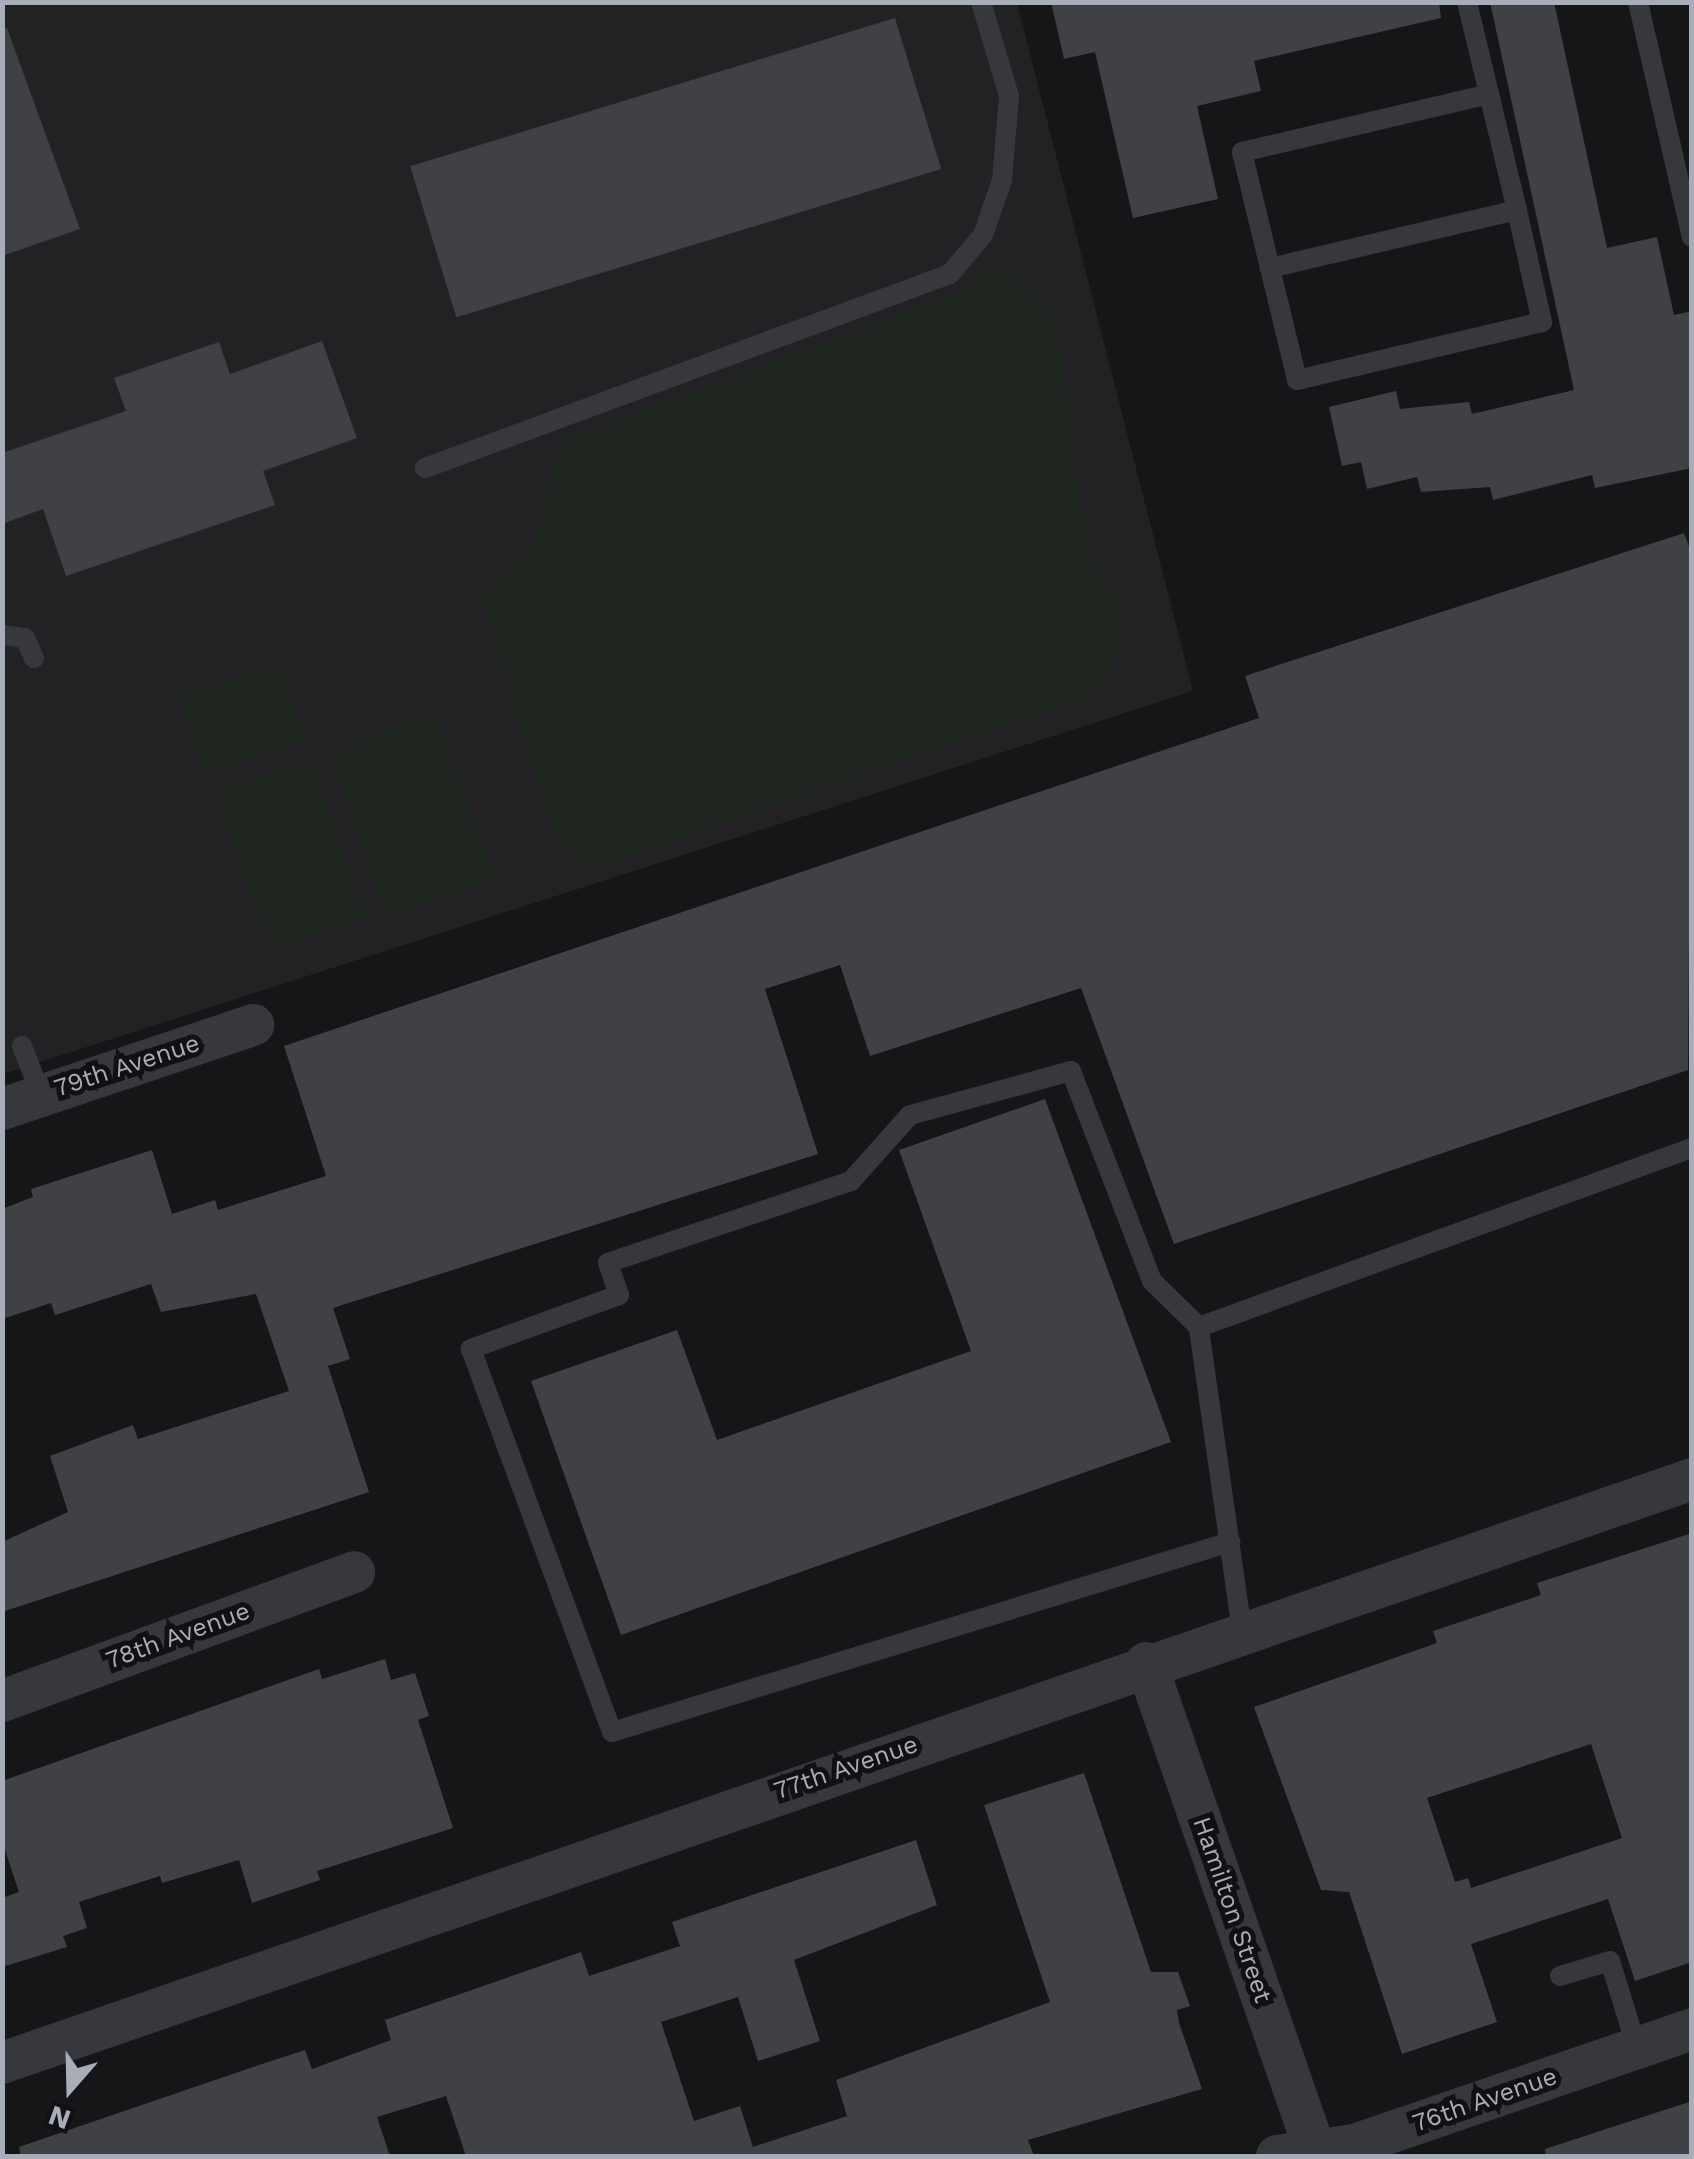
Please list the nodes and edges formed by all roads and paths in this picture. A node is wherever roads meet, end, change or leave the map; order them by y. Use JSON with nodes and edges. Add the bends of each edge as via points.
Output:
{"nodes":[{"id":1,"x":982,"y":2,"type":"edge"},
{"id":2,"x":1467,"y":2,"type":"edge"},
{"id":3,"x":1638,"y":2,"type":"edge"},
{"id":4,"x":1489,"y":94,"type":"junction"},
{"id":5,"x":1517,"y":210,"type":"junction"},
{"id":6,"x":1692,"y":237,"type":"edge"},
{"id":7,"x":1270,"y":268,"type":"junction"},
{"id":8,"x":425,"y":468,"type":"dead end"},
{"id":9,"x":2,"y":635,"type":"edge"},
{"id":10,"x":34,"y":658,"type":"dead end"},
{"id":11,"x":253,"y":1025,"type":"dead end"},
{"id":12,"x":22,"y":1046,"type":"dead end"},
{"id":13,"x":22,"y":1102,"type":"edge"},
{"id":14,"x":1692,"y":1148,"type":"edge"},
{"id":15,"x":1200,"y":1327,"type":"junction"},
{"id":16,"x":1692,"y":1479,"type":"edge"},
{"id":17,"x":1230,"y":1542,"type":"junction"},
{"id":18,"x":354,"y":1572,"type":"dead end"},
{"id":19,"x":1242,"y":1631,"type":"junction"},
{"id":20,"x":1146,"y":1663,"type":"junction"},
{"id":21,"x":2,"y":1701,"type":"edge"},
{"id":22,"x":1560,"y":1976,"type":"dead end"},
{"id":23,"x":1692,"y":2029,"type":"edge"},
{"id":24,"x":1637,"y":2048,"type":"junction"},
{"id":25,"x":2,"y":2064,"type":"edge"},
{"id":26,"x":1302,"y":2152,"type":"edge"}],
"edges":[{"from":1,"to":8,"type":"lane","via":[[1009,96],[1002,180],[983,236],[950,274]]},
{"from":2,"to":4,"type":"lane"},
{"from":3,"to":6,"type":"lane"},
{"from":4,"to":5,"type":"lane"},
{"from":4,"to":7,"type":"lane","via":[[1242,152]]},
{"from":5,"to":7,"type":"lane"},
{"from":5,"to":7,"type":"lane","via":[[1542,322],[1297,380]]},
{"from":9,"to":10,"type":"lane","via":[[25,638]]},
{"from":11,"to":13,"type":"street","name":"79th Avenue"},
{"from":12,"to":13,"type":"lane"},
{"from":14,"to":15,"type":"lane"},
{"from":15,"to":17,"type":"lane"},
{"from":15,"to":17,"type":"lane","via":[[1152,1281],[1071,1070],[910,1115],[851,1181],[608,1263],[619,1295],[470,1349],[612,1732]]},
{"from":16,"to":19,"type":"street","name":"77th Avenue"},
{"from":17,"to":19,"type":"lane"},
{"from":18,"to":21,"type":"street","name":"78th Avenue"},
{"from":19,"to":20,"type":"street","name":"77th Avenue"},
{"from":20,"to":25,"type":"street","name":"77th Avenue"},
{"from":20,"to":26,"type":"street","name":"Hamilton Street"},
{"from":22,"to":24,"type":"lane","via":[[1610,1961]]},
{"from":23,"to":24,"type":"street","name":"76th Avenue"},
{"from":24,"to":26,"type":"street","name":"76th Avenue","via":[[1354,2145]]}]}
